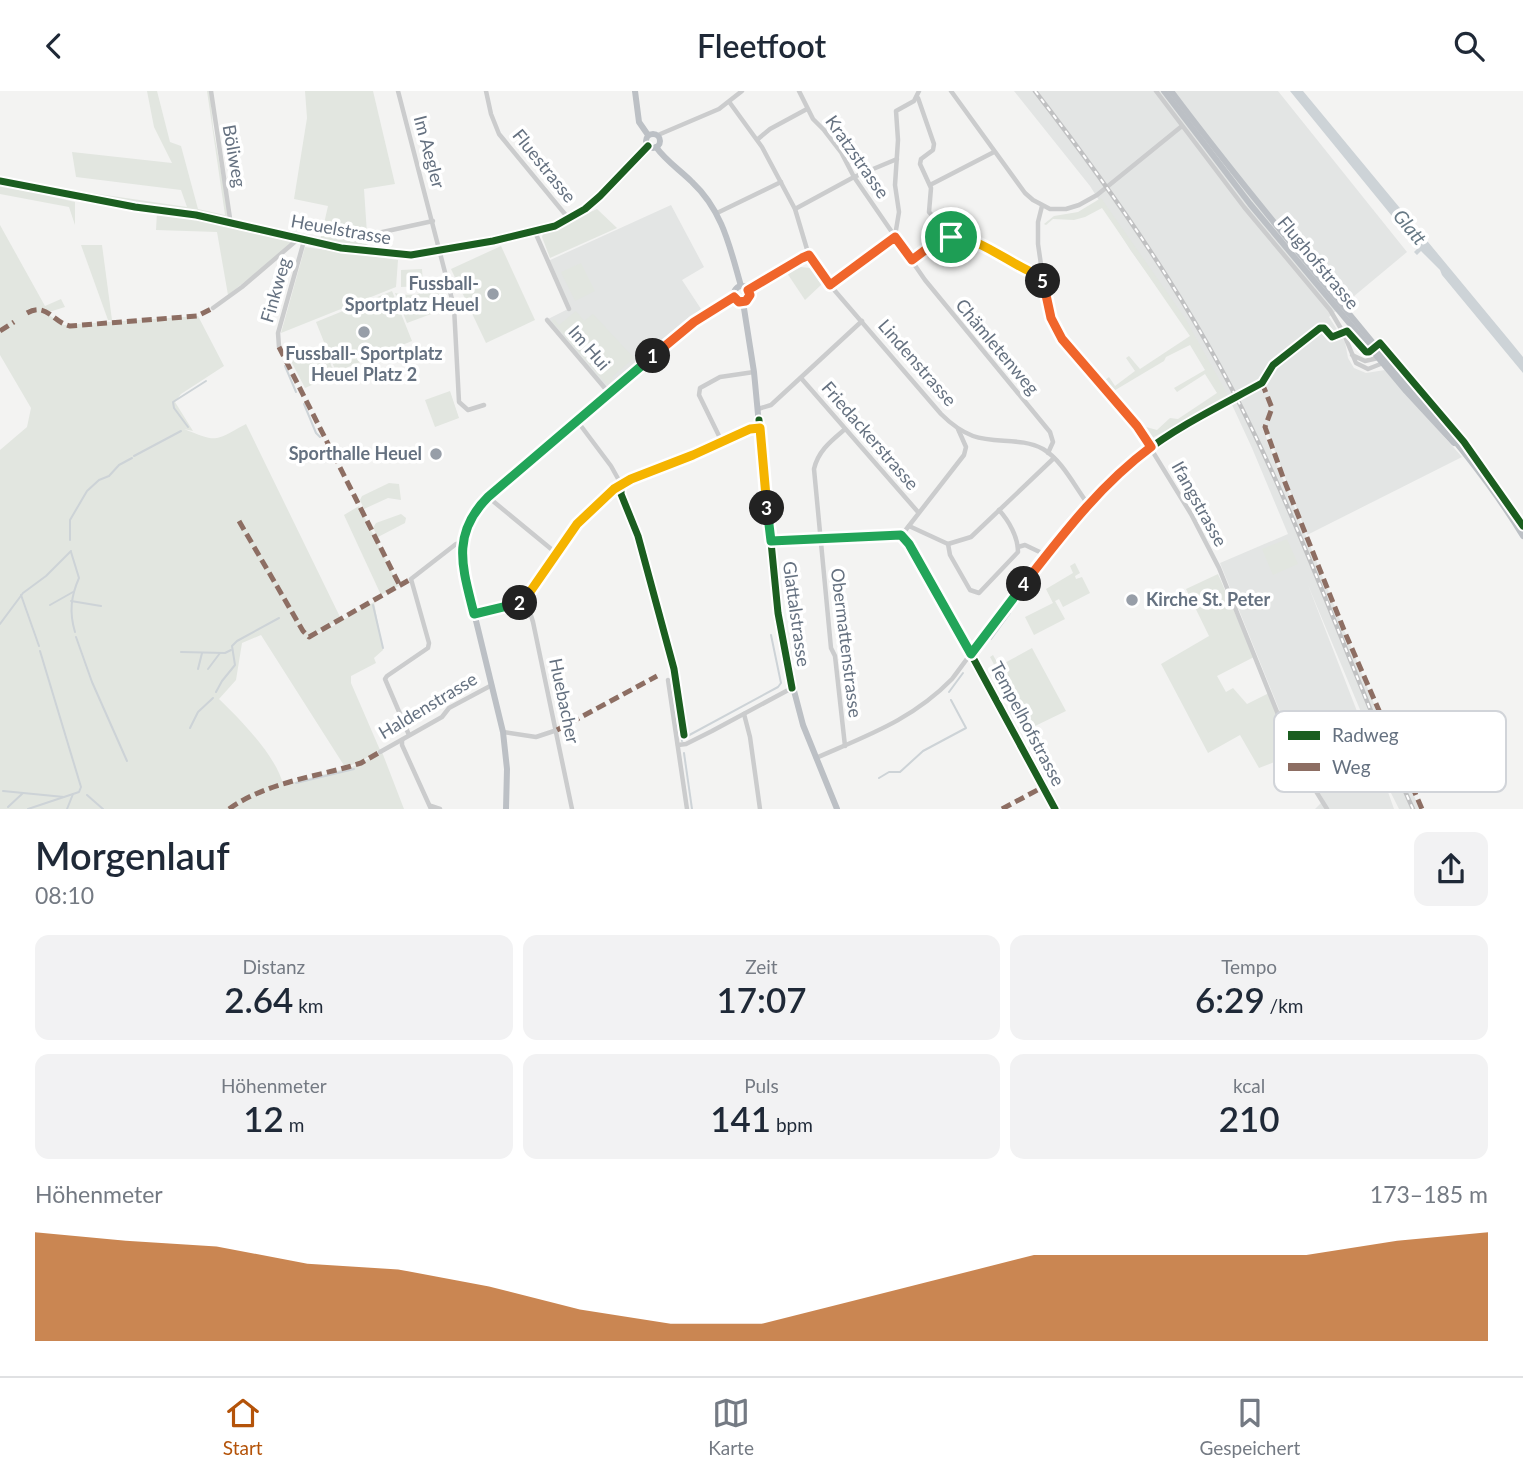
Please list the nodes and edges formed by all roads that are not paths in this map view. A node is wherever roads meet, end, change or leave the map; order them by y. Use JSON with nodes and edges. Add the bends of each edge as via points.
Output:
{"nodes":[{"id":1,"x":211,"y":91,"type":"edge"},
{"id":2,"x":398,"y":91,"type":"edge"},
{"id":3,"x":486,"y":91,"type":"edge"},
{"id":4,"x":635,"y":91,"type":"edge"},
{"id":5,"x":799,"y":91,"type":"edge"},
{"id":6,"x":919,"y":91,"type":"edge"},
{"id":7,"x":951,"y":91,"type":"edge"},
{"id":8,"x":1156,"y":91,"type":"edge"},
{"id":9,"x":1164,"y":91,"type":"edge"},
{"id":10,"x":1171,"y":91,"type":"edge"},
{"id":11,"x":738,"y":92,"type":"edge"},
{"id":12,"x":918,"y":98,"type":"junction"},
{"id":13,"x":730,"y":103,"type":"junction"},
{"id":14,"x":807,"y":109,"type":"junction"},
{"id":15,"x":1182,"y":126,"type":"junction"},
{"id":16,"x":648,"y":135,"type":"junction"},
{"id":17,"x":658,"y":135,"type":"junction"},
{"id":18,"x":758,"y":139,"type":"junction"},
{"id":19,"x":648,"y":146,"type":"junction"},
{"id":20,"x":656,"y":147,"type":"junction"},
{"id":21,"x":994,"y":152,"type":"junction"},
{"id":22,"x":897,"y":159,"type":"junction"},
{"id":23,"x":854,"y":177,"type":"junction"},
{"id":24,"x":0,"y":181,"type":"edge"},
{"id":25,"x":782,"y":182,"type":"junction"},
{"id":26,"x":930,"y":185,"type":"junction"},
{"id":27,"x":1042,"y":205,"type":"junction"},
{"id":28,"x":795,"y":209,"type":"junction"},
{"id":29,"x":717,"y":213,"type":"junction"},
{"id":30,"x":569,"y":219,"type":"junction"},
{"id":31,"x":433,"y":221,"type":"junction"},
{"id":32,"x":231,"y":225,"type":"junction"},
{"id":33,"x":536,"y":232,"type":"junction"},
{"id":34,"x":378,"y":233,"type":"dead end"},
{"id":35,"x":895,"y":237,"type":"junction"},
{"id":36,"x":951,"y":237,"type":"junction"},
{"id":37,"x":298,"y":239,"type":"junction"},
{"id":38,"x":304,"y":241,"type":"junction"},
{"id":39,"x":441,"y":251,"type":"junction"},
{"id":40,"x":809,"y":255,"type":"junction"},
{"id":41,"x":912,"y":260,"type":"junction"},
{"id":42,"x":1043,"y":277,"type":"junction"},
{"id":43,"x":830,"y":285,"type":"junction"},
{"id":44,"x":741,"y":286,"type":"junction"},
{"id":45,"x":748,"y":290,"type":"junction"},
{"id":46,"x":734,"y":297,"type":"junction"},
{"id":47,"x":743,"y":302,"type":"junction"},
{"id":48,"x":213,"y":308,"type":"dead end"},
{"id":49,"x":569,"y":309,"type":"dead end"},
{"id":50,"x":547,"y":320,"type":"dead end"},
{"id":51,"x":862,"y":321,"type":"junction"},
{"id":52,"x":279,"y":347,"type":"dead end"},
{"id":53,"x":1382,"y":359,"type":"junction"},
{"id":54,"x":754,"y":372,"type":"junction"},
{"id":55,"x":801,"y":378,"type":"junction"},
{"id":56,"x":610,"y":394,"type":"junction"},
{"id":57,"x":484,"y":405,"type":"dead end"},
{"id":58,"x":758,"y":409,"type":"junction"},
{"id":59,"x":1194,"y":421,"type":"dead end"},
{"id":60,"x":578,"y":422,"type":"junction"},
{"id":61,"x":760,"y":428,"type":"junction"},
{"id":62,"x":958,"y":429,"type":"junction"},
{"id":63,"x":844,"y":430,"type":"junction"},
{"id":64,"x":722,"y":442,"type":"junction"},
{"id":65,"x":1151,"y":447,"type":"junction"},
{"id":66,"x":1048,"y":453,"type":"junction"},
{"id":67,"x":1054,"y":458,"type":"junction"},
{"id":68,"x":621,"y":484,"type":"junction"},
{"id":69,"x":488,"y":497,"type":"junction"},
{"id":70,"x":1088,"y":504,"type":"junction"},
{"id":71,"x":999,"y":510,"type":"junction"},
{"id":72,"x":918,"y":512,"type":"junction"},
{"id":73,"x":909,"y":526,"type":"junction"},
{"id":74,"x":901,"y":535,"type":"junction"},
{"id":75,"x":1523,"y":536,"type":"edge"},
{"id":76,"x":820,"y":538,"type":"junction"},
{"id":77,"x":771,"y":541,"type":"junction"},
{"id":78,"x":463,"y":543,"type":"junction"},
{"id":79,"x":948,"y":544,"type":"junction"},
{"id":80,"x":1018,"y":547,"type":"junction"},
{"id":81,"x":556,"y":553,"type":"junction"},
{"id":82,"x":1046,"y":555,"type":"junction"},
{"id":83,"x":523,"y":602,"type":"junction"},
{"id":84,"x":474,"y":614,"type":"junction"},
{"id":85,"x":971,"y":654,"type":"junction"},
{"id":86,"x":668,"y":680,"type":"dead end"},
{"id":87,"x":492,"y":685,"type":"junction"},
{"id":88,"x":792,"y":688,"type":"junction"},
{"id":89,"x":1277,"y":711,"type":"edge"},
{"id":90,"x":744,"y":714,"type":"junction"},
{"id":91,"x":557,"y":730,"type":"junction"},
{"id":92,"x":503,"y":732,"type":"junction"},
{"id":93,"x":409,"y":735,"type":"junction"},
{"id":94,"x":402,"y":739,"type":"junction"},
{"id":95,"x":678,"y":745,"type":"junction"},
{"id":96,"x":845,"y":746,"type":"junction"},
{"id":97,"x":380,"y":752,"type":"dead end"},
{"id":98,"x":816,"y":758,"type":"junction"},
{"id":99,"x":1316,"y":792,"type":"edge"},
{"id":100,"x":431,"y":808,"type":"edge"},
{"id":101,"x":440,"y":809,"type":"edge"},
{"id":102,"x":506,"y":809,"type":"edge"},
{"id":103,"x":572,"y":809,"type":"edge"},
{"id":104,"x":687,"y":809,"type":"edge"},
{"id":105,"x":760,"y":809,"type":"edge"},
{"id":106,"x":837,"y":809,"type":"edge"},
{"id":107,"x":1055,"y":809,"type":"edge"},
{"id":108,"x":1327,"y":809,"type":"edge"}],
"edges":[{"from":1,"to":32,"type":"street","name":"Böliweg"},
{"from":2,"to":31,"type":"street","name":"Im Aegler"},
{"from":3,"to":30,"type":"street","name":"Fluestrasse","via":[[499,134]]},
{"from":4,"to":16,"type":"street","via":[[639,122]]},
{"from":5,"to":14,"type":"street","name":"Kratzstrasse"},
{"from":6,"to":12,"type":"street"},
{"from":7,"to":21,"type":"street"},
{"from":8,"to":15,"type":"street"},
{"from":9,"to":53,"type":"street","name":"Flughofstrasse","via":[[1250,204]]},
{"from":10,"to":53,"type":"street","name":"Flughofstrasse"},
{"from":11,"to":13,"type":"street"},
{"from":12,"to":22,"type":"street","via":[[896,111]]},
{"from":12,"to":26,"type":"street","via":[[934,143],[933,150],[920,159]]},
{"from":13,"to":17,"type":"street"},
{"from":13,"to":18,"type":"street","name":"Lindenstrasse"},
{"from":14,"to":18,"type":"street"},
{"from":14,"to":23,"type":"street","name":"Kratzstrasse","via":[[841,152]]},
{"from":15,"to":27,"type":"street","via":[[1088,201],[1066,209]]},
{"from":15,"to":53,"type":"street","via":[[1329,310],[1351,354],[1365,361]]},
{"from":16,"to":17,"type":"street"},
{"from":16,"to":19,"type":"street"},
{"from":17,"to":20,"type":"street"},
{"from":18,"to":25,"type":"street","name":"Lindenstrasse"},
{"from":19,"to":20,"type":"street"},
{"from":19,"to":30,"type":"street","name":"Heuelstrasse","via":[[600,196]]},
{"from":20,"to":29,"type":"street"},
{"from":21,"to":26,"type":"street"},
{"from":21,"to":27,"type":"street","via":[[1025,193]]},
{"from":22,"to":23,"type":"street"},
{"from":22,"to":35,"type":"street"},
{"from":23,"to":28,"type":"street"},
{"from":23,"to":35,"type":"street","name":"Kratzstrasse"},
{"from":24,"to":32,"type":"street","name":"Heuelstrasse"},
{"from":25,"to":28,"type":"street","name":"Lindenstrasse"},
{"from":25,"to":29,"type":"street"},
{"from":26,"to":36,"type":"street","via":[[929,212]]},
{"from":27,"to":42,"type":"street","name":"Ifangstrasse","via":[[1037,232]]},
{"from":28,"to":40,"type":"street","name":"Lindenstrasse"},
{"from":29,"to":44,"type":"street"},
{"from":30,"to":33,"type":"street","name":"Heuelstrasse"},
{"from":31,"to":34,"type":"street"},
{"from":31,"to":39,"type":"street","name":"Im Aegler"},
{"from":32,"to":37,"type":"street","name":"Heuelstrasse"},
{"from":33,"to":39,"type":"street","name":"Heuelstrasse"},
{"from":33,"to":49,"type":"street","name":"Im Hui"},
{"from":35,"to":41,"type":"street","name":"Kratzstrasse"},
{"from":35,"to":43,"type":"street"},
{"from":36,"to":41,"type":"street","via":[[937,241]]},
{"from":36,"to":42,"type":"street","via":[[966,239]]},
{"from":37,"to":38,"type":"street","name":"Heuelstrasse"},
{"from":37,"to":48,"type":"street"},
{"from":38,"to":39,"type":"street","name":"Heuelstrasse","via":[[397,255]]},
{"from":38,"to":52,"type":"street","name":"Finkweg","via":[[278,333]]},
{"from":39,"to":57,"type":"street","name":"Im Aegler","via":[[454,306],[460,402],[468,409]]},
{"from":40,"to":43,"type":"street","name":"Lindenstrasse"},
{"from":40,"to":45,"type":"street"},
{"from":41,"to":66,"type":"street","name":"Chämletenweg","via":[[938,299],[1050,432],[1053,442]]},
{"from":42,"to":65,"type":"street","name":"Ifangstrasse","via":[[1051,318],[1062,339]]},
{"from":43,"to":51,"type":"street","name":"Lindenstrasse"},
{"from":44,"to":45,"type":"street"},
{"from":44,"to":46,"type":"street"},
{"from":45,"to":47,"type":"street","via":[[749,297]]},
{"from":46,"to":47,"type":"street"},
{"from":46,"to":56,"type":"street","via":[[688,326]]},
{"from":47,"to":54,"type":"street","name":"Glattalstrasse"},
{"from":50,"to":56,"type":"street","name":"Im Hui"},
{"from":51,"to":55,"type":"street"},
{"from":51,"to":62,"type":"street","name":"Lindenstrasse"},
{"from":53,"to":75,"type":"street","name":"Flughofstrasse","via":[[1452,435]]},
{"from":54,"to":58,"type":"street","name":"Glattalstrasse"},
{"from":54,"to":64,"type":"street","via":[[720,377],[700,388],[699,395]]},
{"from":55,"to":58,"type":"street","via":[[771,405]]},
{"from":55,"to":63,"type":"street","name":"Friedackerstrasse"},
{"from":56,"to":60,"type":"street"},
{"from":58,"to":61,"type":"street","name":"Glattalstrasse"},
{"from":59,"to":65,"type":"street"},
{"from":60,"to":68,"type":"street"},
{"from":60,"to":69,"type":"street"},
{"from":61,"to":64,"type":"street"},
{"from":61,"to":77,"type":"street","name":"Glattalstrasse"},
{"from":62,"to":66,"type":"street","name":"Lindenstrasse","via":[[973,436],[1026,443]]},
{"from":62,"to":72,"type":"street","via":[[966,451]]},
{"from":63,"to":72,"type":"street","name":"Friedackerstrasse"},
{"from":63,"to":76,"type":"street","name":"Obermattenstrasse","via":[[822,450],[814,469]]},
{"from":64,"to":68,"type":"street"},
{"from":65,"to":70,"type":"street"},
{"from":65,"to":89,"type":"street","name":"Ifangstrasse","via":[[1217,564]]},
{"from":66,"to":67,"type":"street","name":"Lindenstrasse"},
{"from":67,"to":70,"type":"street","name":"Lindenstrasse"},
{"from":67,"to":71,"type":"street"},
{"from":68,"to":81,"type":"street","via":[[583,517]]},
{"from":69,"to":78,"type":"street","via":[[470,521]]},
{"from":69,"to":81,"type":"street"},
{"from":70,"to":82,"type":"street"},
{"from":71,"to":79,"type":"street","via":[[971,537]]},
{"from":71,"to":80,"type":"street"},
{"from":72,"to":73,"type":"street"},
{"from":73,"to":74,"type":"street"},
{"from":73,"to":79,"type":"street"},
{"from":74,"to":76,"type":"street"},
{"from":74,"to":85,"type":"street","name":"Tempelhofstrasse"},
{"from":76,"to":77,"type":"street"},
{"from":76,"to":96,"type":"street","name":"Obermattenstrasse"},
{"from":77,"to":88,"type":"street","name":"Glattalstrasse"},
{"from":78,"to":84,"type":"street","via":[[462,563]]},
{"from":78,"to":93,"type":"street","via":[[411,579],[428,648],[385,680]]},
{"from":79,"to":80,"type":"street","via":[[974,593],[985,589]]},
{"from":80,"to":82,"type":"street","via":[[1025,545]]},
{"from":81,"to":83,"type":"street"},
{"from":82,"to":85,"type":"street"},
{"from":83,"to":84,"type":"street"},
{"from":83,"to":91,"type":"street","name":"Huebacher","via":[[532,618]]},
{"from":84,"to":87,"type":"street"},
{"from":85,"to":96,"type":"street","via":[[932,699],[884,729]]},
{"from":85,"to":107,"type":"street","name":"Tempelhofstrasse"},
{"from":86,"to":95,"type":"street"},
{"from":87,"to":92,"type":"street"},
{"from":87,"to":93,"type":"street","name":"Haldenstrasse"},
{"from":88,"to":90,"type":"street"},
{"from":88,"to":98,"type":"street","name":"Glattalstrasse"},
{"from":90,"to":95,"type":"street"},
{"from":90,"to":105,"type":"street"},
{"from":91,"to":92,"type":"street","via":[[536,737]]},
{"from":91,"to":103,"type":"street","name":"Huebacher"},
{"from":92,"to":102,"type":"street"},
{"from":93,"to":94,"type":"street","name":"Haldenstrasse"},
{"from":94,"to":97,"type":"street","name":"Haldenstrasse"},
{"from":94,"to":100,"type":"street"},
{"from":95,"to":104,"type":"street"},
{"from":96,"to":98,"type":"street"},
{"from":98,"to":106,"type":"street","name":"Glattalstrasse"},
{"from":99,"to":108,"type":"street","name":"Ifangstrasse"},
{"from":100,"to":101,"type":"street"}]}
